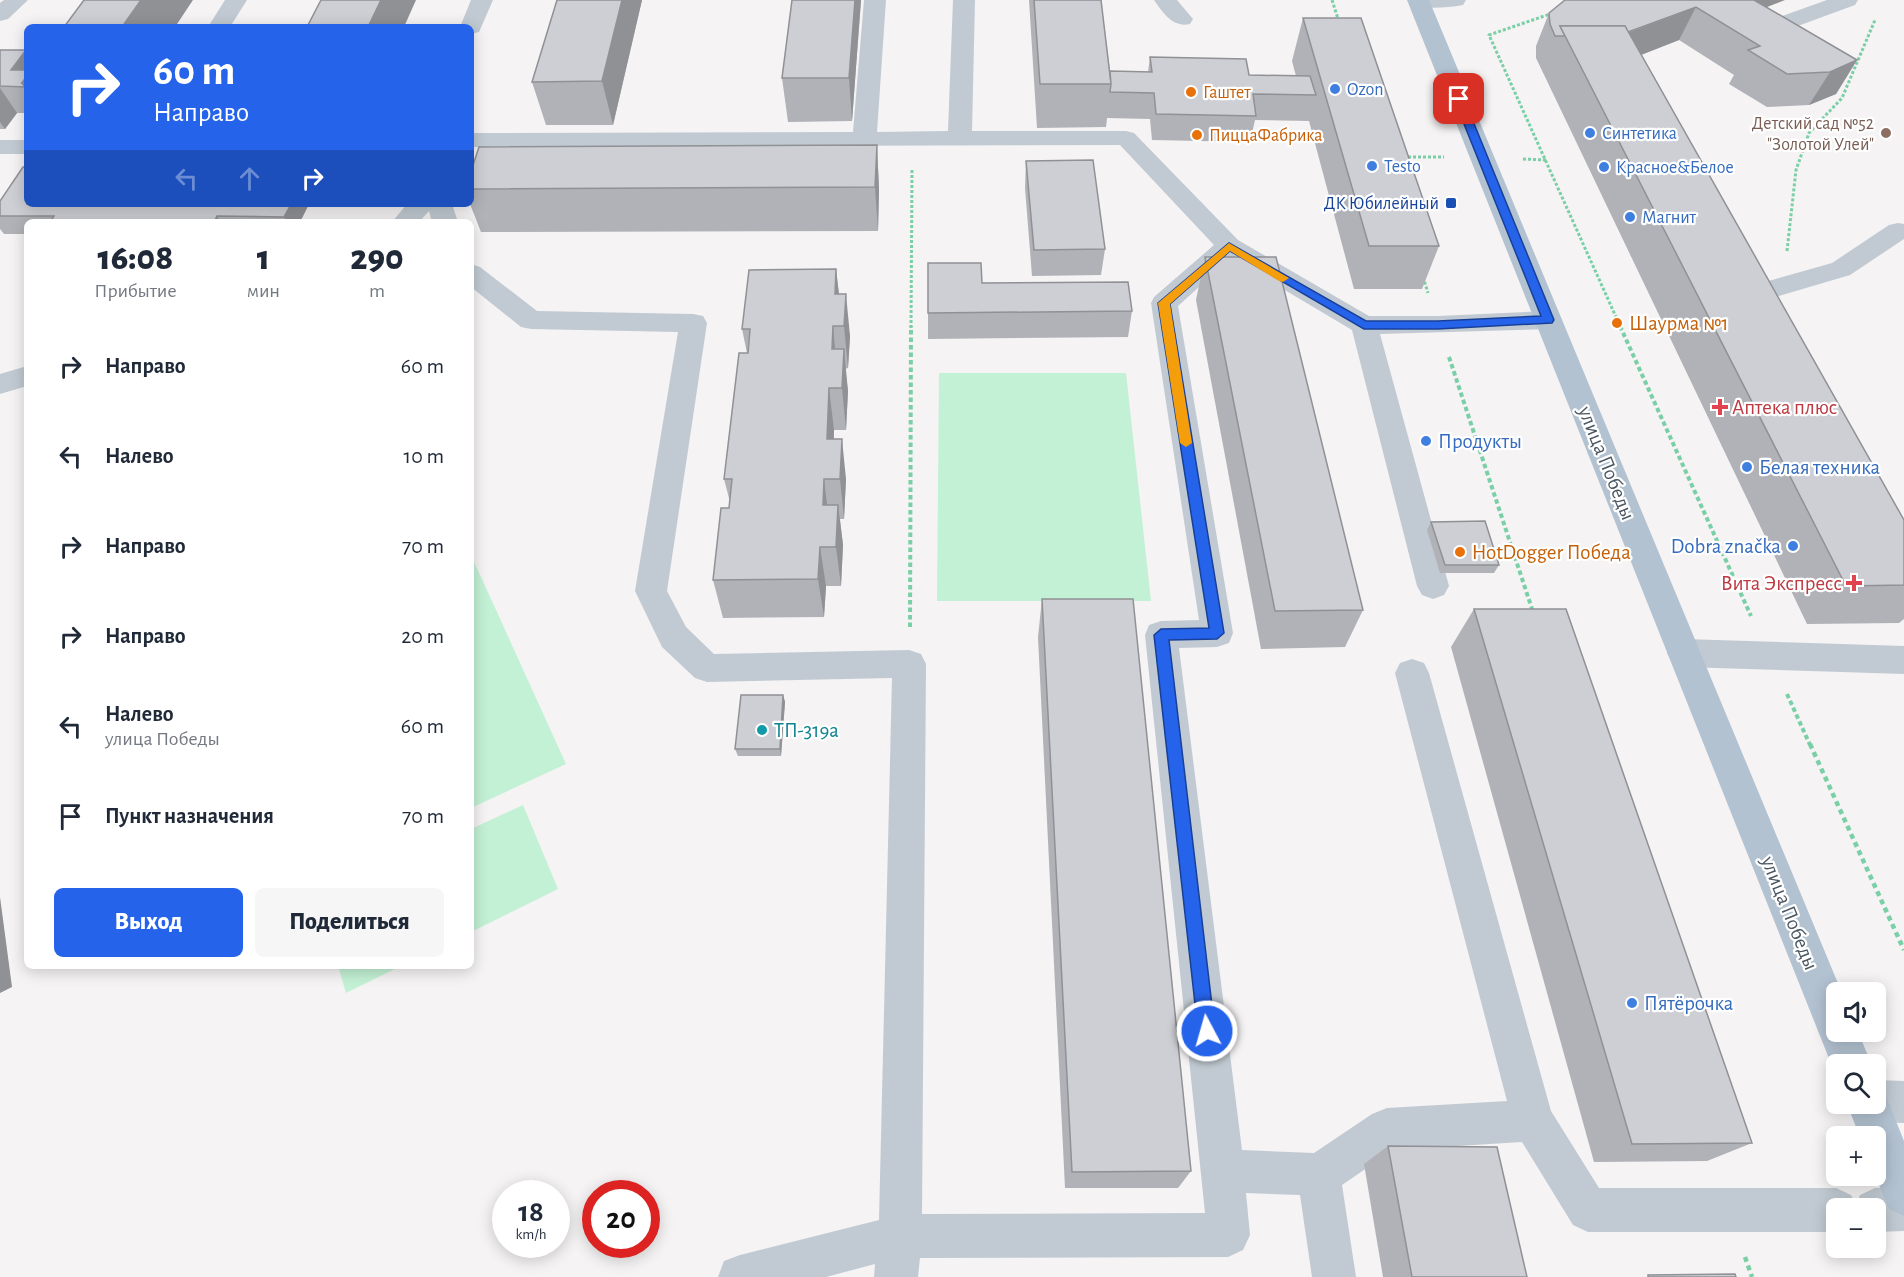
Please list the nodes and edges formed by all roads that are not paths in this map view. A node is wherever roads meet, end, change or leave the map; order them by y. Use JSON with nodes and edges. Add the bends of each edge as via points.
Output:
{"nodes":[{"id":1,"x":17,"y":0,"type":"edge"},
{"id":2,"x":236,"y":0,"type":"edge"},
{"id":3,"x":482,"y":0,"type":"edge"},
{"id":4,"x":875,"y":0,"type":"edge"},
{"id":5,"x":964,"y":0,"type":"edge"},
{"id":6,"x":1166,"y":0,"type":"edge"},
{"id":7,"x":1455,"y":0,"type":"edge"},
{"id":8,"x":1847,"y":0,"type":"edge"},
{"id":9,"x":1418,"y":1,"type":"edge"},
{"id":10,"x":0,"y":14,"type":"edge"},
{"id":11,"x":1182,"y":19,"type":"dead end"},
{"id":12,"x":221,"y":24,"type":"edge"},
{"id":13,"x":472,"y":24,"type":"edge"},
{"id":14,"x":1768,"y":29,"type":"edge"},
{"id":15,"x":865,"y":137,"type":"junction"},
{"id":16,"x":960,"y":137,"type":"junction"},
{"id":17,"x":474,"y":140,"type":"edge"},
{"id":18,"x":0,"y":147,"type":"edge"},
{"id":19,"x":24,"y":147,"type":"edge"},
{"id":20,"x":418,"y":207,"type":"edge"},
{"id":21,"x":408,"y":219,"type":"edge"},
{"id":22,"x":1898,"y":231,"type":"dead end"},
{"id":23,"x":1229,"y":246,"type":"junction"},
{"id":24,"x":474,"y":275,"type":"edge"},
{"id":25,"x":1721,"y":289,"type":"edge"},
{"id":26,"x":1548,"y":320,"type":"junction"},
{"id":27,"x":1364,"y":325,"type":"junction"},
{"id":28,"x":24,"y":377,"type":"edge"},
{"id":29,"x":0,"y":384,"type":"edge"},
{"id":30,"x":1434,"y":586,"type":"dead end"},
{"id":31,"x":1684,"y":653,"type":"junction"},
{"id":32,"x":1904,"y":660,"type":"edge"},
{"id":33,"x":1412,"y":673,"type":"dead end"},
{"id":34,"x":1826,"y":1001,"type":"edge"},
{"id":35,"x":1886,"y":1101,"type":"edge"},
{"id":36,"x":1904,"y":1102,"type":"edge"},
{"id":37,"x":1872,"y":1114,"type":"edge"},
{"id":38,"x":1533,"y":1120,"type":"junction"},
{"id":39,"x":1223,"y":1170,"type":"junction"},
{"id":40,"x":1319,"y":1175,"type":"junction"},
{"id":41,"x":1904,"y":1194,"type":"edge"},
{"id":42,"x":1904,"y":1209,"type":"edge"},
{"id":43,"x":1826,"y":1210,"type":"edge"},
{"id":44,"x":1886,"y":1210,"type":"edge"},
{"id":45,"x":898,"y":1257,"type":"edge"},
{"id":46,"x":740,"y":1277,"type":"edge"},
{"id":47,"x":1334,"y":1277,"type":"edge"}],
"edges":[{"from":1,"to":10,"type":"lane"},
{"from":2,"to":12,"type":"lane"},
{"from":3,"to":13,"type":"lane"},
{"from":4,"to":15,"type":"lane"},
{"from":5,"to":16,"type":"lane"},
{"from":6,"to":11,"type":"lane"},
{"from":7,"to":9,"type":"lane"},
{"from":8,"to":14,"type":"lane"},
{"from":9,"to":26,"type":"main road","name":"улица Победы"},
{"from":15,"to":16,"type":"lane"},
{"from":15,"to":17,"type":"lane"},
{"from":16,"to":23,"type":"lane","via":[[1126,138]]},
{"from":18,"to":19,"type":"lane"},
{"from":20,"to":21,"type":"lane"},
{"from":22,"to":25,"type":"lane","via":[[1841,269],[1765,291]]},
{"from":23,"to":27,"type":"lane"},
{"from":23,"to":39,"type":"lane","via":[[1164,303],[1217,633],[1161,635]]},
{"from":24,"to":45,"type":"lane","via":[[531,320],[693,323],[651,591],[674,637],[707,668],[909,664]]},
{"from":26,"to":27,"type":"lane"},
{"from":26,"to":31,"type":"main road","name":"улица Победы"},
{"from":27,"to":30,"type":"lane"},
{"from":28,"to":29,"type":"lane"},
{"from":31,"to":32,"type":"lane"},
{"from":31,"to":34,"type":"main road","name":"улица Победы"},
{"from":33,"to":38,"type":"lane"},
{"from":35,"to":36,"type":"lane"},
{"from":37,"to":41,"type":"main road"},
{"from":38,"to":40,"type":"lane","via":[[1387,1129]]},
{"from":38,"to":43,"type":"lane","via":[[1588,1210]]},
{"from":39,"to":40,"type":"lane"},
{"from":39,"to":45,"type":"lane","via":[[1228,1235]]},
{"from":40,"to":47,"type":"lane"},
{"from":42,"to":44,"type":"lane"},
{"from":45,"to":46,"type":"lane"}]}
